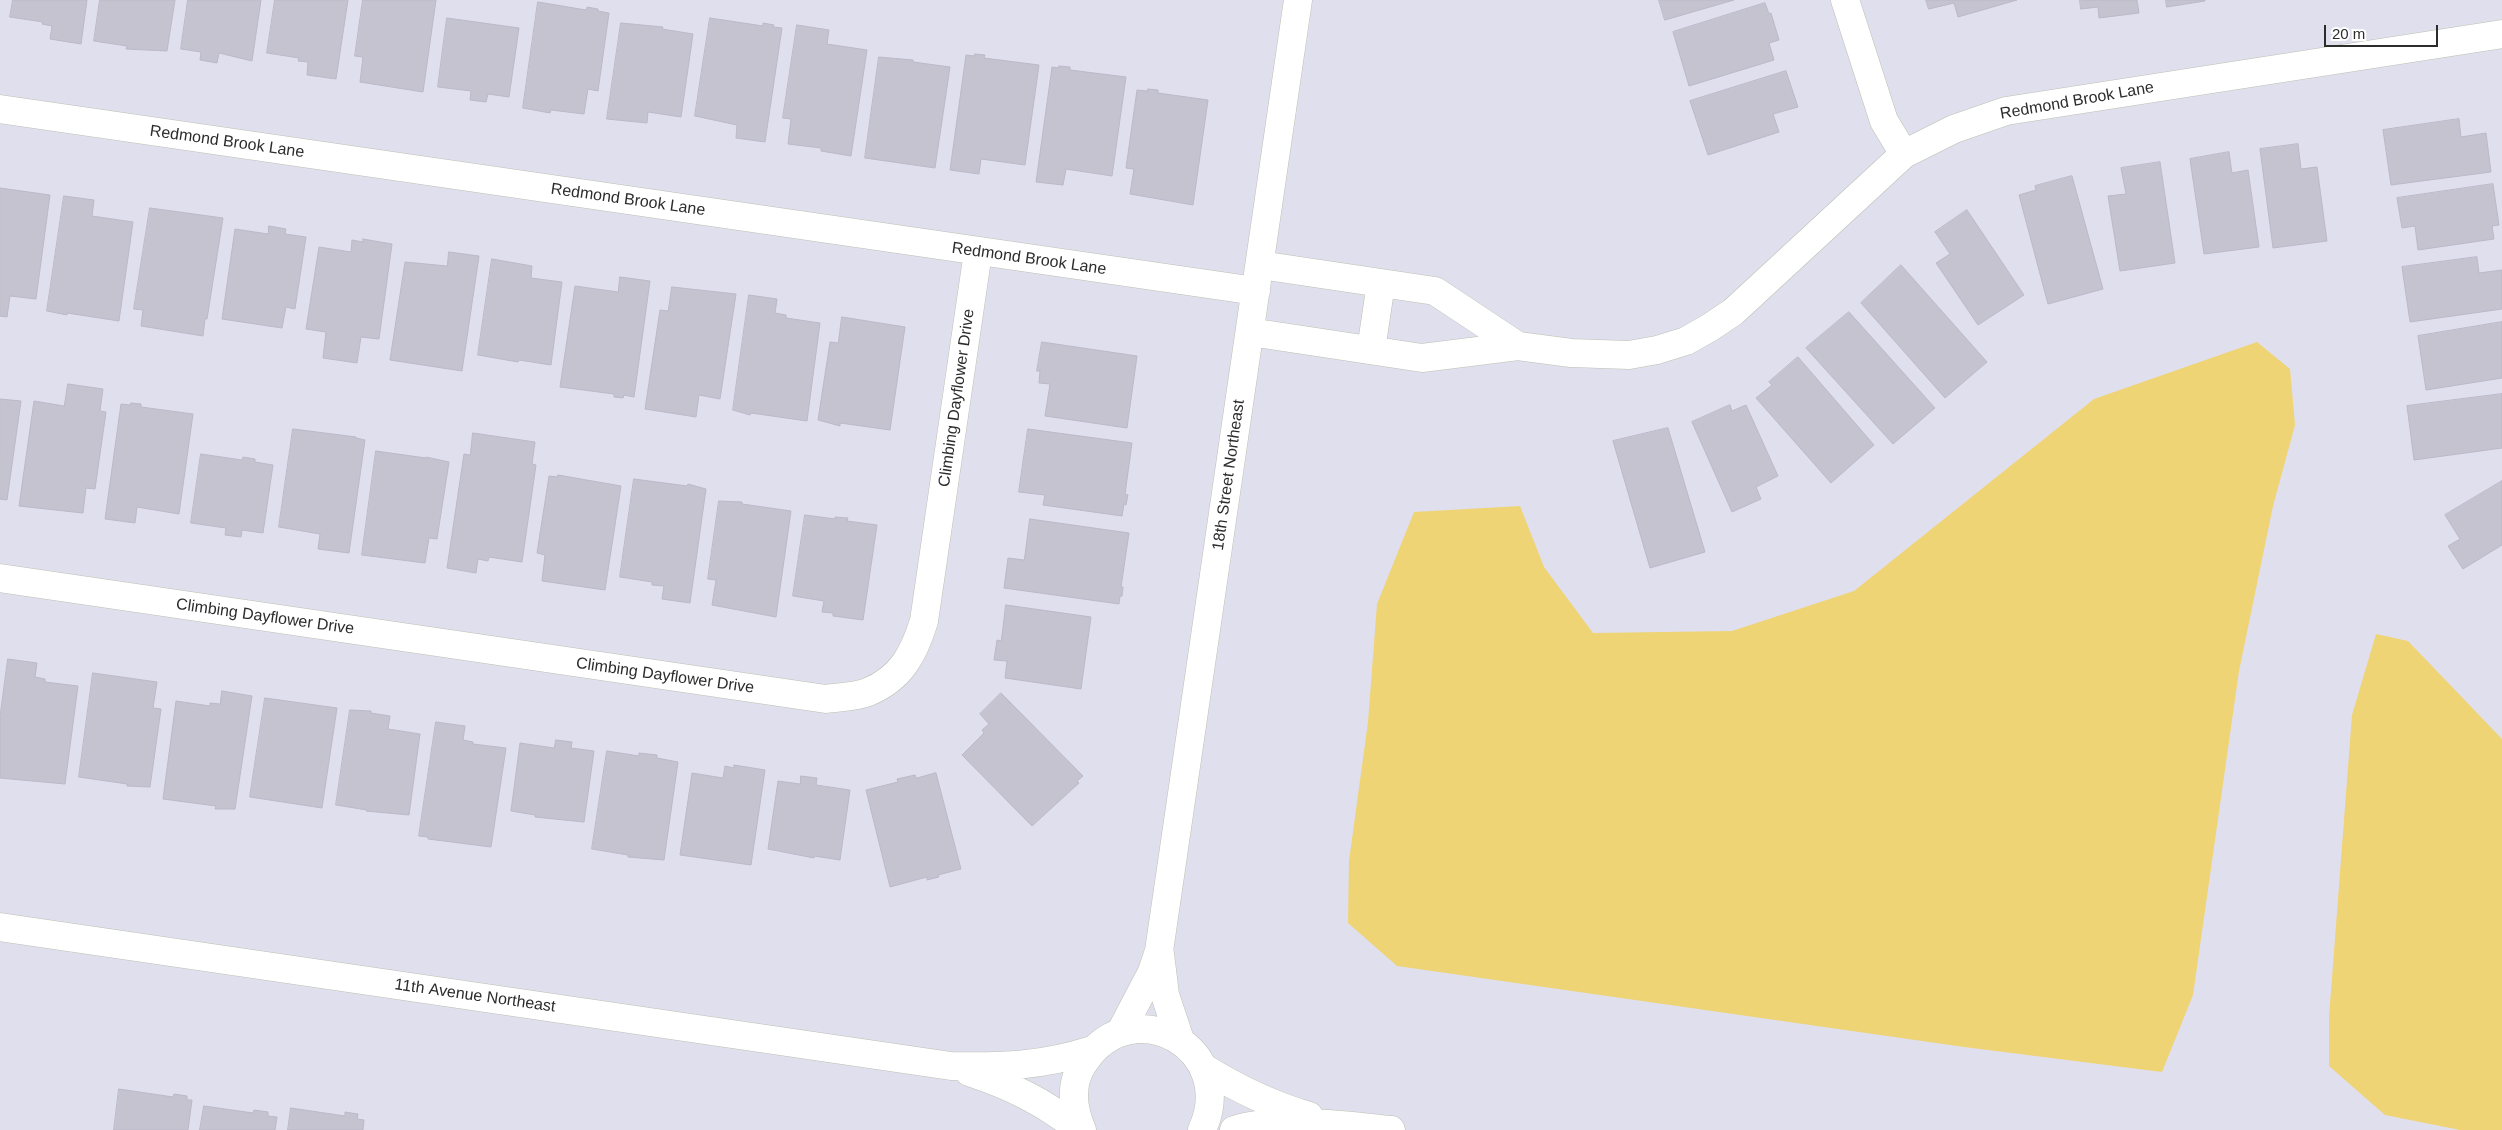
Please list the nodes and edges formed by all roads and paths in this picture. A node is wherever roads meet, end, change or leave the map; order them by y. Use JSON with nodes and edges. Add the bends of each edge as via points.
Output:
{"nodes":[{"id":1,"x":1298,"y":0,"type":"edge"},
{"id":2,"x":1845,"y":0,"type":"edge"},
{"id":3,"x":2502,"y":34,"type":"edge"},
{"id":4,"x":0,"y":109,"type":"edge"},
{"id":5,"x":1904,"y":154,"type":"junction"},
{"id":6,"x":978,"y":252,"type":"junction"},
{"id":7,"x":1260,"y":265,"type":"junction"},
{"id":8,"x":1381,"y":283,"type":"junction"},
{"id":9,"x":1256,"y":291,"type":"junction"},
{"id":10,"x":1250,"y":332,"type":"junction"},
{"id":11,"x":1518,"y":346,"type":"junction"},
{"id":12,"x":1371,"y":350,"type":"junction"},
{"id":13,"x":0,"y":578,"type":"edge"},
{"id":14,"x":0,"y":927,"type":"edge"},
{"id":15,"x":1159,"y":951,"type":"junction"},
{"id":16,"x":1120,"y":1033,"type":"junction"},
{"id":17,"x":1180,"y":1040,"type":"junction"},
{"id":18,"x":1092,"y":1050,"type":"junction"},
{"id":19,"x":951,"y":1066,"type":"junction"},
{"id":20,"x":1204,"y":1068,"type":"junction"},
{"id":21,"x":1337,"y":1124,"type":"junction"},
{"id":22,"x":1081,"y":1130,"type":"edge"},
{"id":23,"x":1202,"y":1130,"type":"edge"},
{"id":24,"x":1234,"y":1130,"type":"edge"},
{"id":25,"x":1392,"y":1130,"type":"edge"}],
"edges":[{"from":1,"to":7,"type":"street","name":"18th Street Northeast"},
{"from":2,"to":5,"type":"street","via":[[1884,121]]},
{"from":3,"to":5,"type":"street","name":"Redmond Brook Lane","via":[[2006,111],[1954,129]]},
{"from":4,"to":6,"type":"street","name":"Redmond Brook Lane"},
{"from":5,"to":11,"type":"street","name":"Redmond Brook Lane","via":[[1733,312],[1686,341],[1629,354],[1571,353]]},
{"from":6,"to":9,"type":"street","name":"Redmond Brook Lane"},
{"from":6,"to":13,"type":"street","name":"Climbing Dayflower Drive","via":[[924,621],[915,650],[898,673],[868,693],[826,699]]},
{"from":7,"to":8,"type":"street","name":"Redmond Brook Lane"},
{"from":7,"to":9,"type":"street","name":"18th Street Northeast"},
{"from":8,"to":11,"type":"street","name":"Redmond Brook Lane","via":[[1434,291]]},
{"from":8,"to":12,"type":"street"},
{"from":9,"to":10,"type":"street","name":"18th Street Northeast"},
{"from":10,"to":12,"type":"street","name":"Redmond Brook Lane"},
{"from":10,"to":15,"type":"street","name":"18th Street Northeast"},
{"from":11,"to":12,"type":"street","name":"Redmond Brook Lane","via":[[1422,358]]},
{"from":14,"to":19,"type":"street","name":"11th Avenue Northeast"},
{"from":15,"to":16,"type":"street","name":"18th Street Northeast","via":[[1152,972]]},
{"from":15,"to":17,"type":"street","name":"18th Street Northeast","via":[[1165,995]]},
{"from":16,"to":17,"type":"street","via":[[1150,1030]]},
{"from":16,"to":18,"type":"street"},
{"from":17,"to":20,"type":"street","via":[[1194,1052]]},
{"from":18,"to":19,"type":"street","name":"11th Avenue Northeast","via":[[1059,1060],[1025,1065]]},
{"from":18,"to":22,"type":"street","via":[[1080,1068],[1073,1090],[1075,1113]]},
{"from":19,"to":22,"type":"street","name":"11th Avenue Northeast","via":[[1053,1108]]},
{"from":20,"to":21,"type":"street","via":[[1243,1092],[1285,1109]]},
{"from":20,"to":23,"type":"street","via":[[1211,1091],[1209,1114]]},
{"from":21,"to":24,"type":"street","via":[[1267,1125]]},
{"from":21,"to":25,"type":"street"}]}
